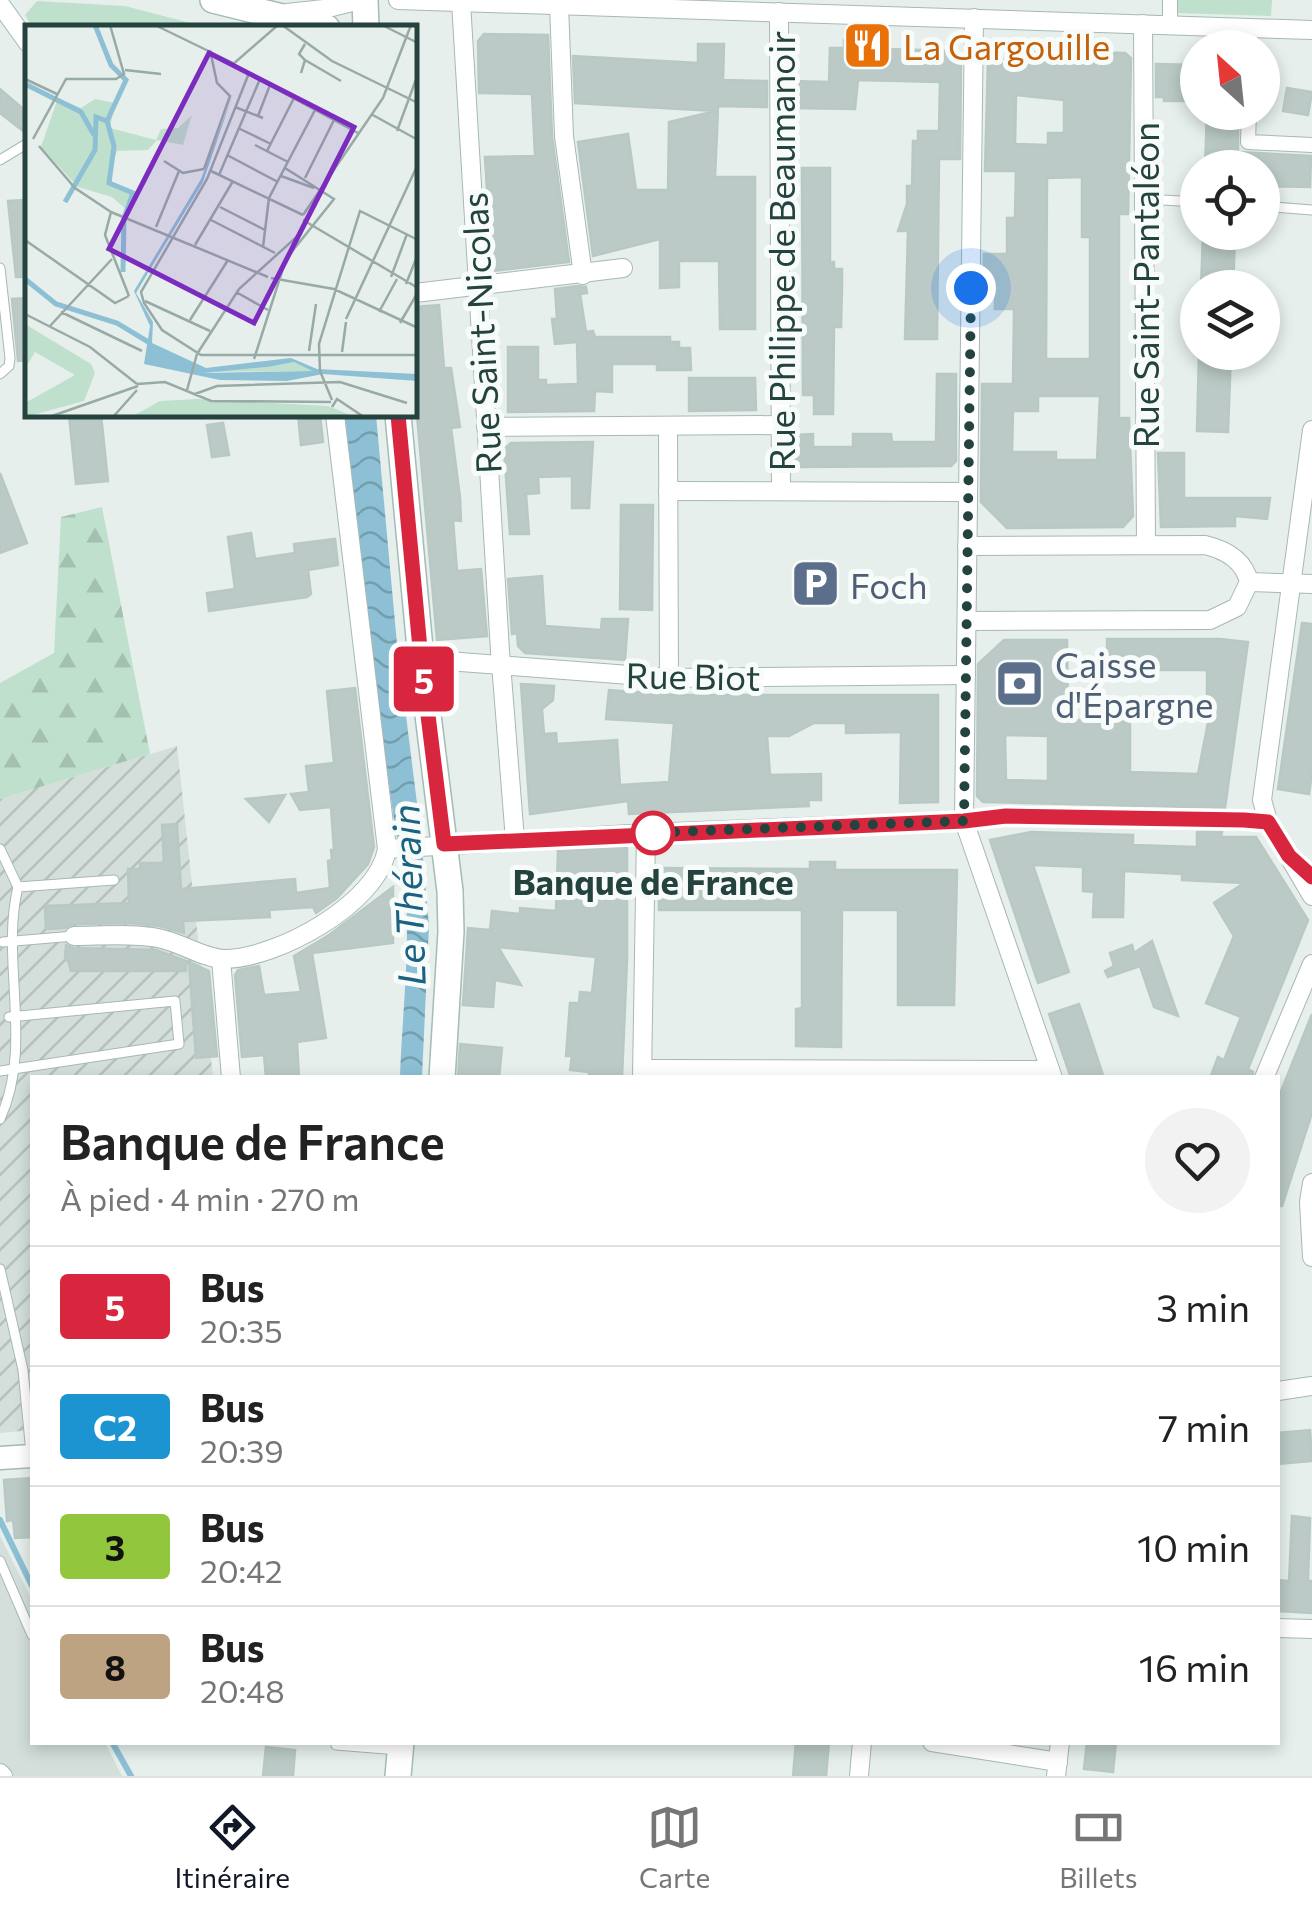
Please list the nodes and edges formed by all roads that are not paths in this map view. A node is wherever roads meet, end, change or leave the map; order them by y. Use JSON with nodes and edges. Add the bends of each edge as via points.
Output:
{"nodes":[{"id":1,"x":362,"y":0,"type":"edge"},
{"id":2,"x":398,"y":0,"type":"edge"},
{"id":3,"x":1170,"y":0,"type":"edge"},
{"id":4,"x":461,"y":2,"type":"edge"},
{"id":5,"x":0,"y":4,"type":"edge"},
{"id":6,"x":559,"y":5,"type":"junction"},
{"id":7,"x":223,"y":6,"type":"edge"},
{"id":8,"x":785,"y":8,"type":"edge"},
{"id":9,"x":277,"y":13,"type":"junction"},
{"id":10,"x":974,"y":18,"type":"junction"},
{"id":11,"x":1143,"y":24,"type":"junction"},
{"id":12,"x":317,"y":25,"type":"edge"},
{"id":13,"x":366,"y":25,"type":"edge"},
{"id":14,"x":1170,"y":25,"type":"junction"},
{"id":15,"x":1250,"y":27,"type":"joint"},
{"id":16,"x":1312,"y":30,"type":"edge"},
{"id":17,"x":25,"y":39,"type":"edge"},
{"id":18,"x":1248,"y":130,"type":"edge"},
{"id":19,"x":25,"y":145,"type":"edge"},
{"id":20,"x":1312,"y":145,"type":"edge"},
{"id":21,"x":0,"y":160,"type":"edge"},
{"id":22,"x":1144,"y":199,"type":"junction"},
{"id":23,"x":1180,"y":201,"type":"edge"},
{"id":24,"x":1280,"y":207,"type":"edge"},
{"id":25,"x":1312,"y":210,"type":"edge"},
{"id":26,"x":0,"y":268,"type":"edge"},
{"id":27,"x":624,"y":268,"type":"dead end"},
{"id":28,"x":583,"y":276,"type":"junction"},
{"id":29,"x":477,"y":288,"type":"junction"},
{"id":30,"x":418,"y":293,"type":"edge"},
{"id":31,"x":0,"y":374,"type":"edge"},
{"id":32,"x":335,"y":418,"type":"edge"},
{"id":33,"x":398,"y":418,"type":"edge"},
{"id":34,"x":782,"y":425,"type":"junction"},
{"id":35,"x":668,"y":426,"type":"junction"},
{"id":36,"x":486,"y":427,"type":"junction"},
{"id":37,"x":1312,"y":430,"type":"edge"},
{"id":38,"x":668,"y":490,"type":"junction"},
{"id":39,"x":781,"y":491,"type":"junction"},
{"id":40,"x":968,"y":492,"type":"junction"},
{"id":41,"x":1146,"y":545,"type":"junction"},
{"id":42,"x":968,"y":546,"type":"junction"},
{"id":43,"x":1249,"y":582,"type":"junction"},
{"id":44,"x":1291,"y":583,"type":"junction"},
{"id":45,"x":1312,"y":584,"type":"edge"},
{"id":46,"x":967,"y":622,"type":"junction"},
{"id":47,"x":421,"y":659,"type":"junction"},
{"id":48,"x":501,"y":664,"type":"junction"},
{"id":49,"x":966,"y":675,"type":"junction"},
{"id":50,"x":668,"y":678,"type":"junction"},
{"id":51,"x":964,"y":821,"type":"junction"},
{"id":52,"x":1268,"y":822,"type":"junction"},
{"id":53,"x":646,"y":833,"type":"junction"},
{"id":54,"x":516,"y":840,"type":"junction"},
{"id":55,"x":435,"y":845,"type":"junction"},
{"id":56,"x":0,"y":848,"type":"edge"},
{"id":57,"x":386,"y":849,"type":"junction"},
{"id":58,"x":1289,"y":856,"type":"junction"},
{"id":59,"x":1312,"y":878,"type":"edge"},
{"id":60,"x":114,"y":880,"type":"dead end"},
{"id":61,"x":18,"y":887,"type":"junction"},
{"id":62,"x":1312,"y":896,"type":"edge"},
{"id":63,"x":74,"y":936,"type":"joint"},
{"id":64,"x":2,"y":942,"type":"edge"},
{"id":65,"x":220,"y":959,"type":"junction"},
{"id":66,"x":1310,"y":970,"type":"edge"},
{"id":67,"x":9,"y":1017,"type":"junction"},
{"id":68,"x":6,"y":1070,"type":"edge"},
{"id":69,"x":643,"y":1073,"type":"edge"},
{"id":70,"x":1052,"y":1074,"type":"edge"},
{"id":71,"x":231,"y":1075,"type":"edge"},
{"id":72,"x":442,"y":1075,"type":"edge"},
{"id":73,"x":1265,"y":1075,"type":"edge"},
{"id":74,"x":1274,"y":1075,"type":"edge"},
{"id":75,"x":0,"y":1119,"type":"edge"},
{"id":76,"x":1312,"y":1183,"type":"edge"},
{"id":77,"x":1312,"y":1257,"type":"edge"},
{"id":78,"x":0,"y":1269,"type":"edge"},
{"id":79,"x":1312,"y":1386,"type":"edge"},
{"id":80,"x":1280,"y":1391,"type":"edge"},
{"id":81,"x":30,"y":1437,"type":"edge"},
{"id":82,"x":30,"y":1456,"type":"edge"},
{"id":83,"x":0,"y":1458,"type":"edge"},
{"id":84,"x":0,"y":1561,"type":"edge"},
{"id":85,"x":1280,"y":1628,"type":"edge"},
{"id":86,"x":30,"y":1630,"type":"edge"},
{"id":87,"x":1312,"y":1630,"type":"edge"},
{"id":88,"x":336,"y":1745,"type":"edge"},
{"id":89,"x":862,"y":1745,"type":"edge"},
{"id":90,"x":946,"y":1745,"type":"edge"},
{"id":91,"x":396,"y":1754,"type":"edge"},
{"id":92,"x":1057,"y":1769,"type":"edge"},
{"id":93,"x":859,"y":1776,"type":"edge"}],
"edges":[{"from":1,"to":9,"type":"street"},
{"from":1,"to":13,"type":"main road"},
{"from":2,"to":4,"type":"street"},
{"from":3,"to":14,"type":"street"},
{"from":4,"to":6,"type":"street"},
{"from":4,"to":29,"type":"street","name":"Rue Saint-Nicolas"},
{"from":5,"to":17,"type":"street"},
{"from":6,"to":8,"type":"street"},
{"from":6,"to":28,"type":"street","via":[[564,136]]},
{"from":7,"to":9,"type":"main road"},
{"from":8,"to":10,"type":"street"},
{"from":8,"to":34,"type":"street","name":"Rue Philippe de Beaumanoir"},
{"from":9,"to":12,"type":"main road"},
{"from":10,"to":11,"type":"street"},
{"from":10,"to":40,"type":"street"},
{"from":11,"to":14,"type":"street"},
{"from":11,"to":22,"type":"street","name":"Rue Saint-Pantaléon"},
{"from":14,"to":15,"type":"street"},
{"from":15,"to":16,"type":"street"},
{"from":18,"to":20,"type":"street","via":[[1248,142]]},
{"from":19,"to":21,"type":"lane"},
{"from":22,"to":23,"type":"lane"},
{"from":22,"to":41,"type":"street","name":"Rue Saint-Pantaléon"},
{"from":24,"to":25,"type":"lane"},
{"from":26,"to":31,"type":"lane","via":[[10,358]]},
{"from":27,"to":28,"type":"street"},
{"from":28,"to":29,"type":"street"},
{"from":29,"to":30,"type":"street"},
{"from":29,"to":36,"type":"street","name":"Rue Saint-Nicolas"},
{"from":32,"to":57,"type":"street"},
{"from":33,"to":47,"type":"main road"},
{"from":34,"to":35,"type":"street"},
{"from":34,"to":39,"type":"street","name":"Rue Philippe de Beaumanoir"},
{"from":35,"to":36,"type":"street"},
{"from":35,"to":38,"type":"street"},
{"from":36,"to":48,"type":"street","name":"Rue Saint-Nicolas"},
{"from":37,"to":44,"type":"street"},
{"from":38,"to":39,"type":"street"},
{"from":38,"to":50,"type":"street"},
{"from":39,"to":40,"type":"street"},
{"from":40,"to":42,"type":"street"},
{"from":41,"to":42,"type":"street"},
{"from":41,"to":43,"type":"street","via":[[1222,550]]},
{"from":42,"to":46,"type":"street"},
{"from":43,"to":44,"type":"street"},
{"from":43,"to":46,"type":"street","via":[[1237,606],[1210,620]]},
{"from":44,"to":45,"type":"street"},
{"from":44,"to":52,"type":"street","via":[[1262,800]]},
{"from":46,"to":49,"type":"street"},
{"from":47,"to":48,"type":"street","name":"Rue Biot"},
{"from":47,"to":55,"type":"main road"},
{"from":48,"to":50,"type":"street","name":"Rue Biot"},
{"from":48,"to":54,"type":"street","name":"Rue Saint-Nicolas"},
{"from":49,"to":50,"type":"street","name":"Rue Biot"},
{"from":49,"to":51,"type":"street"},
{"from":51,"to":52,"type":"street","via":[[1006,816]]},
{"from":51,"to":53,"type":"street"},
{"from":51,"to":70,"type":"street"},
{"from":52,"to":58,"type":"street"},
{"from":53,"to":54,"type":"street"},
{"from":53,"to":69,"type":"street"},
{"from":54,"to":55,"type":"street"},
{"from":55,"to":57,"type":"street"},
{"from":55,"to":72,"type":"main road","via":[[451,932]]},
{"from":56,"to":61,"type":"lane"},
{"from":57,"to":65,"type":"street","via":[[373,880],[320,924],[272,948]]},
{"from":58,"to":59,"type":"street"},
{"from":58,"to":62,"type":"street"},
{"from":60,"to":61,"type":"lane"},
{"from":61,"to":64,"type":"lane"},
{"from":63,"to":64,"type":"lane"},
{"from":63,"to":65,"type":"street","via":[[158,938]]},
{"from":64,"to":67,"type":"lane"},
{"from":65,"to":71,"type":"street"},
{"from":66,"to":73,"type":"street"},
{"from":66,"to":74,"type":"lane"},
{"from":67,"to":68,"type":"lane"},
{"from":67,"to":68,"type":"lane","via":[[175,1002],[179,1044]]},
{"from":68,"to":75,"type":"lane","via":[[9,1098]]},
{"from":69,"to":70,"type":"street"},
{"from":76,"to":77,"type":"street"},
{"from":78,"to":81,"type":"lane"},
{"from":79,"to":80,"type":"street"},
{"from":82,"to":83,"type":"street"},
{"from":84,"to":86,"type":"lane"},
{"from":85,"to":87,"type":"street"},
{"from":88,"to":91,"type":"lane"},
{"from":89,"to":93,"type":"street"},
{"from":90,"to":92,"type":"street"}]}
